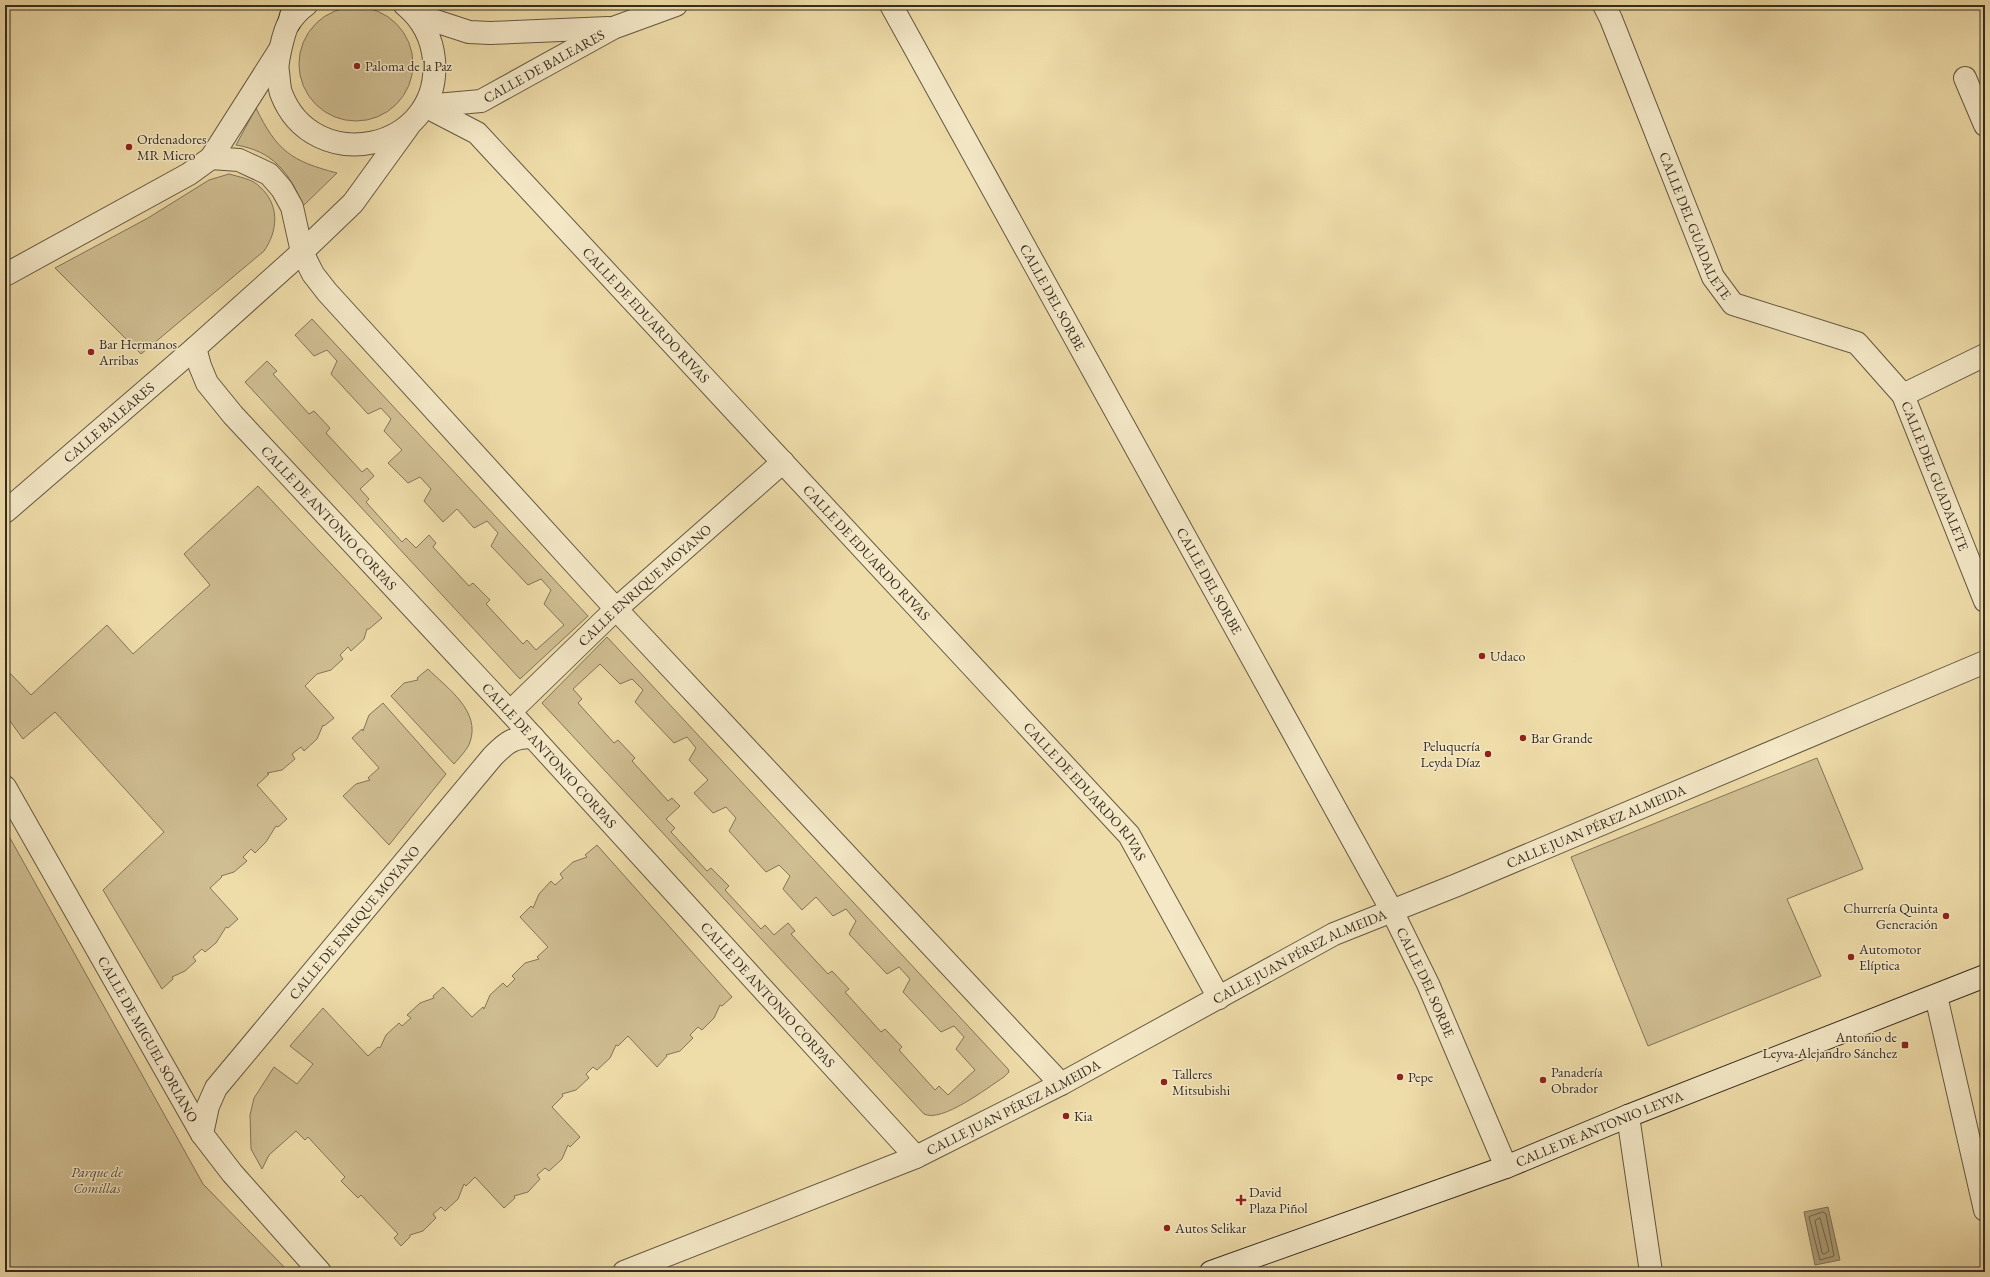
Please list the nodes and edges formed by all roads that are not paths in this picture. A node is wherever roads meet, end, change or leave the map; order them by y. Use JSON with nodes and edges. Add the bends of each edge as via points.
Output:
{"nodes":[{"id":1,"x":306,"y":5,"type":"edge"},
{"id":2,"x":676,"y":5,"type":"edge"},
{"id":3,"x":891,"y":5,"type":"edge"},
{"id":4,"x":1604,"y":5,"type":"edge"},
{"id":5,"x":411,"y":10,"type":"edge"},
{"id":6,"x":289,"y":11,"type":"edge"},
{"id":7,"x":614,"y":28,"type":"junction"},
{"id":8,"x":282,"y":45,"type":"junction"},
{"id":9,"x":1965,"y":78,"type":"dead end"},
{"id":10,"x":481,"y":101,"type":"junction"},
{"id":11,"x":425,"y":106,"type":"junction"},
{"id":12,"x":1985,"y":125,"type":"edge"},
{"id":13,"x":408,"y":127,"type":"junction"},
{"id":14,"x":477,"y":133,"type":"junction"},
{"id":15,"x":211,"y":158,"type":"junction"},
{"id":16,"x":302,"y":252,"type":"junction"},
{"id":17,"x":5,"y":275,"type":"edge"},
{"id":18,"x":195,"y":348,"type":"junction"},
{"id":19,"x":1985,"y":355,"type":"edge"},
{"id":20,"x":1903,"y":395,"type":"junction"},
{"id":21,"x":783,"y":462,"type":"junction"},
{"id":22,"x":5,"y":512,"type":"edge"},
{"id":23,"x":1985,"y":601,"type":"edge"},
{"id":24,"x":616,"y":609,"type":"junction"},
{"id":25,"x":1985,"y":662,"type":"edge"},
{"id":26,"x":510,"y":712,"type":"junction"},
{"id":27,"x":533,"y":737,"type":"junction"},
{"id":28,"x":5,"y":787,"type":"edge"},
{"id":29,"x":1392,"y":911,"type":"junction"},
{"id":30,"x":1985,"y":976,"type":"edge"},
{"id":31,"x":1936,"y":996,"type":"junction"},
{"id":32,"x":1219,"y":998,"type":"junction"},
{"id":33,"x":1061,"y":1084,"type":"junction"},
{"id":34,"x":1628,"y":1116,"type":"junction"},
{"id":35,"x":202,"y":1134,"type":"junction"},
{"id":36,"x":916,"y":1157,"type":"junction"},
{"id":37,"x":1506,"y":1167,"type":"junction"},
{"id":38,"x":1985,"y":1210,"type":"edge"},
{"id":39,"x":320,"y":1272,"type":"edge"},
{"id":40,"x":624,"y":1272,"type":"edge"},
{"id":41,"x":1211,"y":1272,"type":"edge"},
{"id":42,"x":1651,"y":1272,"type":"edge"}],
"edges":[{"from":1,"to":6,"type":"street"},
{"from":2,"to":7,"type":"street","name":"CALLE DE BALEARES"},
{"from":3,"to":29,"type":"street","name":"CALLE DEL SORBE"},
{"from":4,"to":20,"type":"street","name":"CALLE DEL GUADALETE","via":[[1612,19],[1713,277],[1733,304],[1857,343]]},
{"from":5,"to":7,"type":"street","name":"CALLE DE BALEARES","via":[[469,32]]},
{"from":5,"to":11,"type":"street","via":[[432,43],[435,76]]},
{"from":6,"to":8,"type":"street"},
{"from":7,"to":10,"type":"street","name":"CALLE DE BALEARES"},
{"from":8,"to":13,"type":"street","via":[[277,68],[281,93],[294,115],[312,132],[338,144],[360,145],[385,140]]},
{"from":8,"to":15,"type":"street"},
{"from":9,"to":12,"type":"street"},
{"from":10,"to":11,"type":"street","name":"CALLE DE BALEARES"},
{"from":10,"to":14,"type":"street"},
{"from":11,"to":13,"type":"street"},
{"from":11,"to":14,"type":"street","name":"CALLE DE EDUARDO RIVAS"},
{"from":13,"to":16,"type":"street","via":[[353,202]]},
{"from":14,"to":21,"type":"street","name":"CALLE DE EDUARDO RIVAS"},
{"from":15,"to":16,"type":"street","via":[[239,160],[269,174],[282,189],[292,207]]},
{"from":15,"to":17,"type":"street","via":[[189,174]]},
{"from":16,"to":18,"type":"street","name":"CALLE BALEARES"},
{"from":16,"to":24,"type":"street","via":[[313,274],[327,292]]},
{"from":18,"to":22,"type":"street","name":"CALLE BALEARES"},
{"from":18,"to":26,"type":"street","name":"CALLE DE ANTONIO CORPAS","via":[[207,383],[233,415]]},
{"from":19,"to":20,"type":"street","name":"CALLE DEL GUADALETE"},
{"from":20,"to":23,"type":"street","name":"CALLE DEL GUADALETE"},
{"from":21,"to":24,"type":"street","name":"CALLE ENRIQUE MOYANO"},
{"from":21,"to":32,"type":"street","name":"CALLE DE EDUARDO RIVAS","via":[[1129,835]]},
{"from":24,"to":26,"type":"street","name":"CALLE ENRIQUE MOYANO"},
{"from":24,"to":33,"type":"street"},
{"from":25,"to":29,"type":"street","name":"CALLE JUAN PÉREZ ALMEIDA"},
{"from":26,"to":27,"type":"street","name":"CALLE DE ANTONIO CORPAS"},
{"from":27,"to":35,"type":"street","name":"CALLE DE ENRIQUE MOYANO","via":[[519,737],[508,742],[493,756],[216,1088],[208,1106]]},
{"from":27,"to":36,"type":"street","name":"CALLE DE ANTONIO CORPAS"},
{"from":28,"to":35,"type":"street","name":"CALLE DE MIGUEL SORIANO"},
{"from":29,"to":32,"type":"street","name":"CALLE JUAN PÉREZ ALMEIDA","via":[[1334,934]]},
{"from":29,"to":37,"type":"street","name":"CALLE DEL SORBE","via":[[1428,984]]},
{"from":30,"to":31,"type":"street","name":"CALLE DE ANTONIO LEYVA"},
{"from":31,"to":34,"type":"street","name":"CALLE DE ANTONIO LEYVA"},
{"from":31,"to":38,"type":"street"},
{"from":32,"to":33,"type":"street","name":"CALLE JUAN PÉREZ ALMEIDA"},
{"from":33,"to":36,"type":"street","name":"CALLE JUAN PÉREZ ALMEIDA"},
{"from":34,"to":37,"type":"street","name":"CALLE DE ANTONIO LEYVA"},
{"from":34,"to":42,"type":"street"},
{"from":35,"to":39,"type":"street","name":"CALLE DE MIGUEL SORIANO","via":[[232,1173]]},
{"from":36,"to":40,"type":"street","name":"CALLE JUAN PÉREZ ALMEIDA"},
{"from":37,"to":41,"type":"street","name":"CALLE DE ANTONIO LEYVA"}]}
